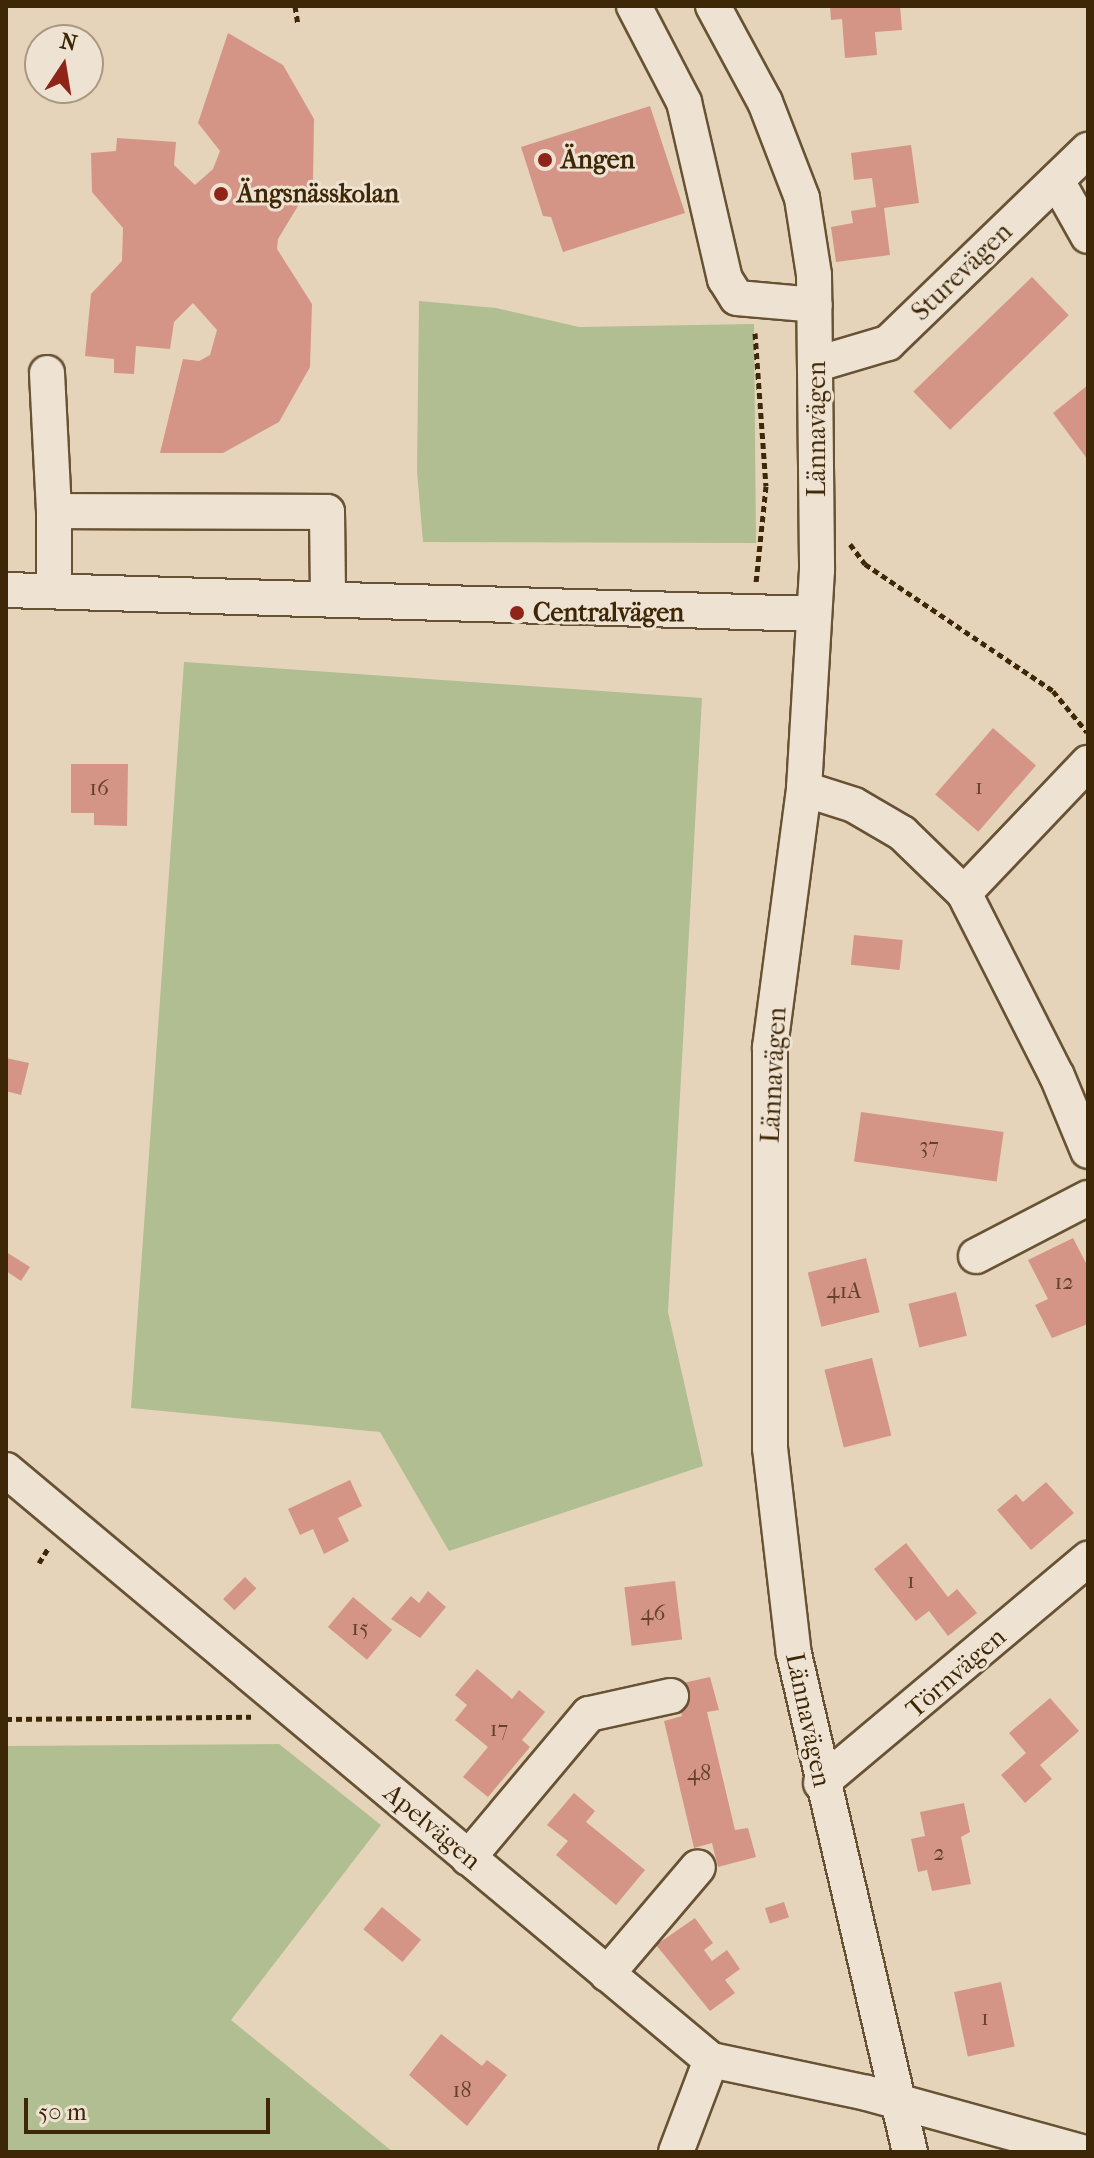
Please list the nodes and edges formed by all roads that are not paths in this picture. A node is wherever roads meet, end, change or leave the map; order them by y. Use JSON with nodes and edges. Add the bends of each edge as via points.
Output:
{"nodes":[{"id":1,"x":634,"y":6,"type":"edge"},
{"id":2,"x":713,"y":6,"type":"edge"},
{"id":3,"x":1088,"y":150,"type":"edge"},
{"id":4,"x":1057,"y":181,"type":"junction"},
{"id":5,"x":1088,"y":236,"type":"edge"},
{"id":6,"x":815,"y":305,"type":"junction"},
{"id":7,"x":817,"y":364,"type":"junction"},
{"id":8,"x":47,"y":373,"type":"dead end"},
{"id":9,"x":54,"y":511,"type":"junction"},
{"id":10,"x":6,"y":590,"type":"edge"},
{"id":11,"x":54,"y":591,"type":"junction"},
{"id":12,"x":328,"y":599,"type":"junction"},
{"id":13,"x":813,"y":614,"type":"junction"},
{"id":14,"x":1088,"y":763,"type":"edge"},
{"id":15,"x":804,"y":789,"type":"junction"},
{"id":16,"x":964,"y":893,"type":"junction"},
{"id":17,"x":1088,"y":1151,"type":"edge"},
{"id":18,"x":1088,"y":1198,"type":"edge"},
{"id":19,"x":976,"y":1256,"type":"dead end"},
{"id":20,"x":6,"y":1470,"type":"edge"},
{"id":21,"x":1088,"y":1559,"type":"edge"},
{"id":22,"x":671,"y":1696,"type":"dead end"},
{"id":23,"x":821,"y":1783,"type":"junction"},
{"id":24,"x":468,"y":1858,"type":"junction"},
{"id":25,"x":698,"y":1867,"type":"dead end"},
{"id":26,"x":607,"y":1974,"type":"junction"},
{"id":27,"x":711,"y":2060,"type":"junction"},
{"id":28,"x":898,"y":2104,"type":"junction"},
{"id":29,"x":676,"y":2152,"type":"edge"},
{"id":30,"x":910,"y":2152,"type":"edge"},
{"id":31,"x":1081,"y":2152,"type":"edge"}],
"edges":[{"from":1,"to":6,"type":"street","via":[[684,102],[731,289],[737,298]]},
{"from":2,"to":6,"type":"street","name":"Lännavägen","via":[[765,102],[802,198]]},
{"from":3,"to":4,"type":"street","name":"Sturevägen"},
{"from":4,"to":5,"type":"street"},
{"from":4,"to":7,"type":"street","name":"Sturevägen","via":[[888,343]]},
{"from":6,"to":7,"type":"street","name":"Lännavägen"},
{"from":7,"to":13,"type":"street","name":"Lännavägen"},
{"from":8,"to":9,"type":"street"},
{"from":9,"to":11,"type":"street"},
{"from":9,"to":12,"type":"street","via":[[327,512]]},
{"from":10,"to":11,"type":"street"},
{"from":11,"to":12,"type":"street"},
{"from":12,"to":13,"type":"street"},
{"from":13,"to":15,"type":"street","name":"Lännavägen"},
{"from":14,"to":16,"type":"street"},
{"from":15,"to":16,"type":"street","via":[[854,805],[902,833]]},
{"from":15,"to":23,"type":"street","name":"Lännavägen","via":[[770,1047],[770,1448],[794,1654]]},
{"from":16,"to":17,"type":"street","via":[[1057,1076]]},
{"from":18,"to":19,"type":"street"},
{"from":20,"to":24,"type":"street","name":"Apelvägen"},
{"from":21,"to":23,"type":"street","name":"Törnvägen"},
{"from":22,"to":24,"type":"street","via":[[589,1714]]},
{"from":23,"to":28,"type":"street","name":"Lännavägen"},
{"from":24,"to":26,"type":"street","name":"Apelvägen"},
{"from":25,"to":26,"type":"street"},
{"from":26,"to":27,"type":"street","name":"Apelvägen"},
{"from":27,"to":28,"type":"street","name":"Apelvägen"},
{"from":27,"to":29,"type":"street"},
{"from":28,"to":30,"type":"street","name":"Lännavägen"},
{"from":28,"to":31,"type":"street","name":"Apelvägen"}]}
